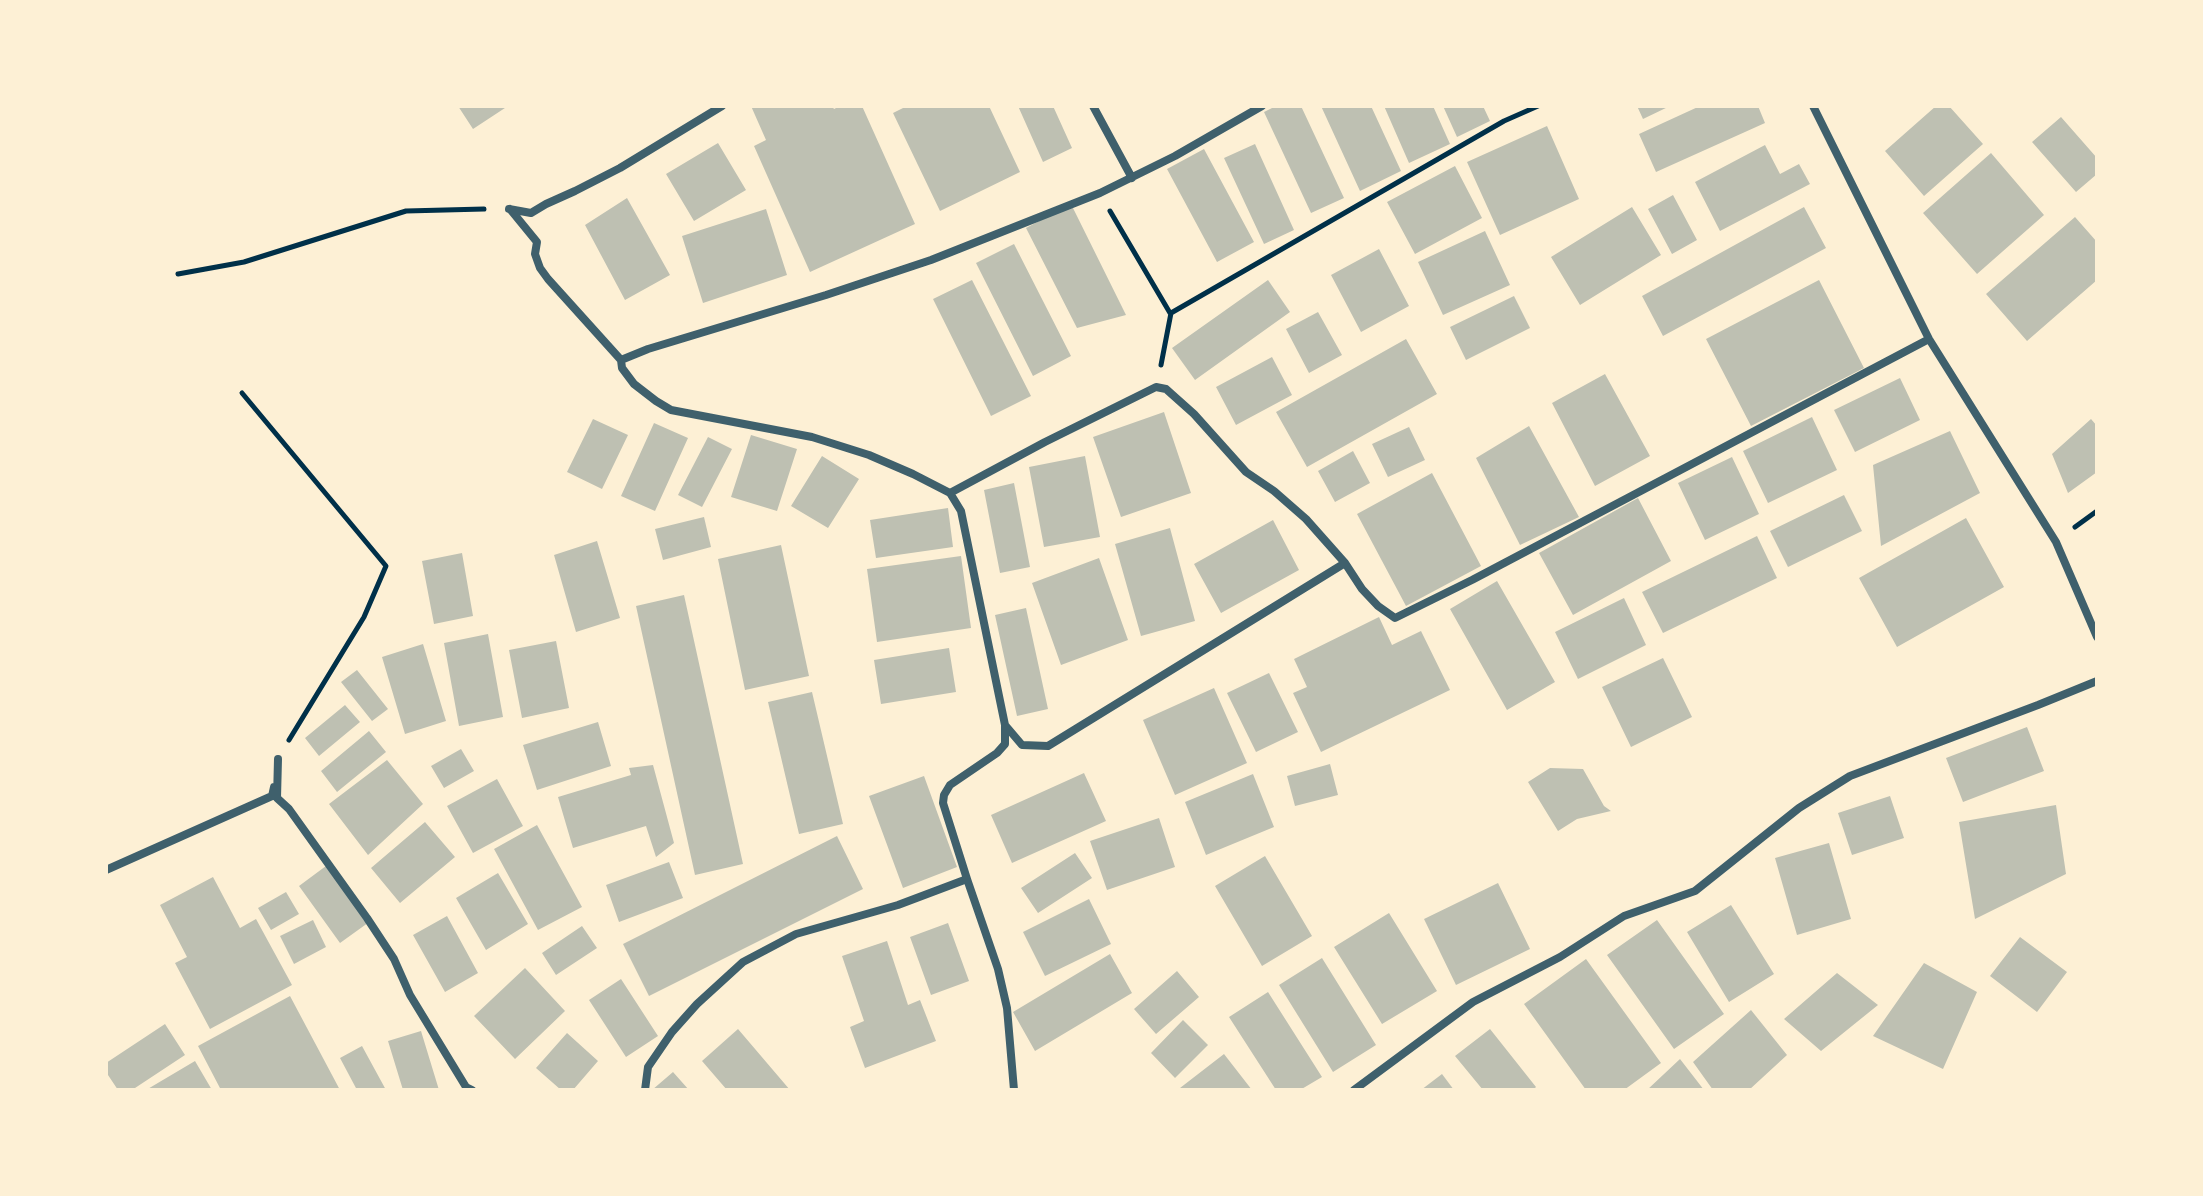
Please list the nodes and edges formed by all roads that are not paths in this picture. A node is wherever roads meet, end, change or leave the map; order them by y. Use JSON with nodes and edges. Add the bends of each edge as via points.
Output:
{"nodes":[{"id":1,"x":722,"y":106,"type":"edge"},
{"id":2,"x":1093,"y":106,"type":"edge"},
{"id":3,"x":1262,"y":106,"type":"edge"},
{"id":4,"x":1813,"y":106,"type":"edge"},
{"id":5,"x":1132,"y":178,"type":"junction"},
{"id":6,"x":1929,"y":339,"type":"junction"},
{"id":7,"x":621,"y":360,"type":"junction"},
{"id":8,"x":950,"y":493,"type":"junction"},
{"id":9,"x":1345,"y":563,"type":"junction"},
{"id":10,"x":2097,"y":637,"type":"edge"},
{"id":11,"x":2097,"y":681,"type":"edge"},
{"id":12,"x":1005,"y":725,"type":"junction"},
{"id":13,"x":106,"y":870,"type":"edge"},
{"id":14,"x":967,"y":879,"type":"junction"},
{"id":15,"x":472,"y":1090,"type":"edge"},
{"id":16,"x":645,"y":1090,"type":"edge"},
{"id":17,"x":1014,"y":1090,"type":"edge"},
{"id":18,"x":1354,"y":1090,"type":"edge"}],
"edges":[{"from":1,"to":7,"type":"street","via":[[620,168],[531,213],[509,209],[537,242],[535,254],[548,279]]},
{"from":2,"to":5,"type":"street"},
{"from":3,"to":5,"type":"street"},
{"from":4,"to":6,"type":"street"},
{"from":5,"to":7,"type":"street","via":[[931,260]]},
{"from":6,"to":9,"type":"street","via":[[1395,618],[1362,589]]},
{"from":6,"to":10,"type":"street","via":[[2056,542]]},
{"from":7,"to":8,"type":"street","via":[[634,384],[671,410],[812,437],[869,455]]},
{"from":8,"to":9,"type":"street","via":[[1156,387],[1179,400],[1246,472],[1306,519]]},
{"from":8,"to":12,"type":"street","via":[[961,511]]},
{"from":9,"to":12,"type":"street","via":[[1048,746],[1022,745]]},
{"from":11,"to":18,"type":"street","via":[[1850,776],[1799,808],[1695,891],[1624,916],[1473,1002]]},
{"from":12,"to":14,"type":"street","via":[[1005,744],[944,795]]},
{"from":13,"to":15,"type":"street","via":[[272,796],[278,759],[277,798],[367,918]]},
{"from":14,"to":16,"type":"street","via":[[796,934],[743,962],[672,1032],[648,1067]]},
{"from":14,"to":17,"type":"street","via":[[1007,1008]]}]}
